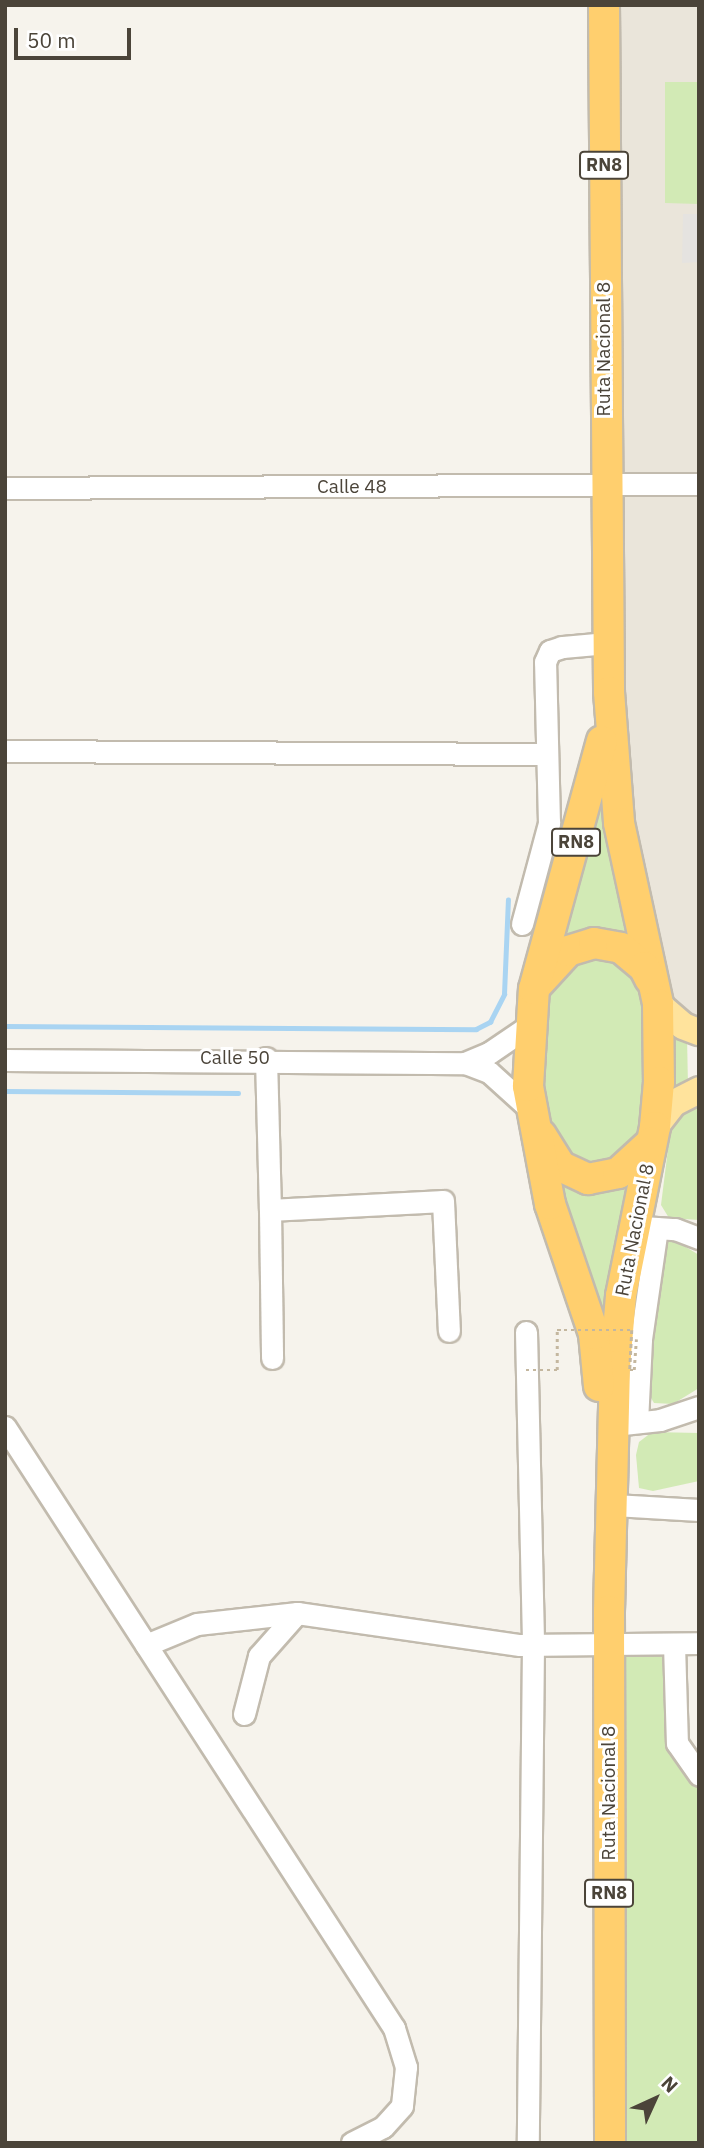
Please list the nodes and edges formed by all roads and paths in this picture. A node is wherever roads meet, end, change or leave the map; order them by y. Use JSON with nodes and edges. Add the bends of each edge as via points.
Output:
{"nodes":[{"id":1,"x":604,"y":5,"type":"edge"},
{"id":2,"x":699,"y":484,"type":"edge"},
{"id":3,"x":604,"y":486,"type":"junction"},
{"id":4,"x":5,"y":488,"type":"edge"},
{"id":5,"x":608,"y":643,"type":"junction"},
{"id":6,"x":609,"y":692,"type":"junction"},
{"id":7,"x":5,"y":751,"type":"edge"},
{"id":8,"x":545,"y":754,"type":"junction"},
{"id":9,"x":522,"y":924,"type":"dead end"},
{"id":10,"x":534,"y":989,"type":"junction"},
{"id":11,"x":655,"y":995,"type":"junction"},
{"id":12,"x":530,"y":1026,"type":"junction"},
{"id":13,"x":699,"y":1032,"type":"edge"},
{"id":14,"x":266,"y":1058,"type":"junction"},
{"id":15,"x":5,"y":1060,"type":"edge"},
{"id":16,"x":465,"y":1063,"type":"junction"},
{"id":17,"x":699,"y":1090,"type":"edge"},
{"id":18,"x":531,"y":1111,"type":"junction"},
{"id":19,"x":653,"y":1135,"type":"junction"},
{"id":20,"x":270,"y":1210,"type":"junction"},
{"id":21,"x":645,"y":1227,"type":"junction"},
{"id":22,"x":699,"y":1238,"type":"edge"},
{"id":23,"x":449,"y":1331,"type":"dead end"},
{"id":24,"x":526,"y":1332,"type":"dead end"},
{"id":25,"x":636,"y":1339,"type":"dead end"},
{"id":26,"x":272,"y":1358,"type":"dead end"},
{"id":27,"x":526,"y":1370,"type":"junction"},
{"id":28,"x":699,"y":1407,"type":"edge"},
{"id":29,"x":626,"y":1423,"type":"junction"},
{"id":30,"x":5,"y":1427,"type":"edge"},
{"id":31,"x":614,"y":1505,"type":"junction"},
{"id":32,"x":699,"y":1510,"type":"edge"},
{"id":33,"x":609,"y":1611,"type":"junction"},
{"id":34,"x":297,"y":1613,"type":"junction"},
{"id":35,"x":609,"y":1643,"type":"junction"},
{"id":36,"x":699,"y":1643,"type":"edge"},
{"id":37,"x":674,"y":1644,"type":"junction"},
{"id":38,"x":146,"y":1645,"type":"junction"},
{"id":39,"x":533,"y":1645,"type":"junction"},
{"id":40,"x":244,"y":1714,"type":"dead end"},
{"id":41,"x":699,"y":1775,"type":"edge"},
{"id":42,"x":352,"y":2143,"type":"edge"},
{"id":43,"x":528,"y":2143,"type":"edge"},
{"id":44,"x":610,"y":2143,"type":"edge"}],
"edges":[{"from":1,"to":3,"type":"highway","name":"Ruta Nacional 8","number":"RN8"},
{"from":2,"to":3,"type":"street","name":"Calle 48"},
{"from":3,"to":4,"type":"street","name":"Calle 48"},
{"from":3,"to":5,"type":"highway","name":"Ruta Nacional 8","number":"RN8"},
{"from":5,"to":6,"type":"highway","name":"Ruta Nacional 8","number":"RN8"},
{"from":5,"to":8,"type":"street","via":[[550,651],[545,662]]},
{"from":6,"to":10,"type":"highway","name":"Ruta Nacional 8","number":"RN8","via":[[592,788]]},
{"from":6,"to":11,"type":"highway","name":"Ruta Nacional 8","number":"RN8","via":[[619,822]]},
{"from":7,"to":8,"type":"street"},
{"from":8,"to":9,"type":"street","via":[[549,823]]},
{"from":10,"to":11,"type":"highway","via":[[568,951],[594,943],[609,944],[634,957]]},
{"from":10,"to":12,"type":"highway","name":"Ruta Nacional 8","number":"RN8"},
{"from":11,"to":13,"type":"main road","via":[[682,1026]]},
{"from":11,"to":19,"type":"highway","name":"Ruta Nacional 8","number":"RN8"},
{"from":12,"to":16,"type":"street","name":"Calle 50"},
{"from":12,"to":18,"type":"highway","name":"Ruta Nacional 8","number":"RN8"},
{"from":14,"to":15,"type":"street","name":"Calle 50"},
{"from":14,"to":16,"type":"street","name":"Calle 50"},
{"from":14,"to":20,"type":"street"},
{"from":16,"to":18,"type":"street","name":"Calle 50","via":[[489,1072]]},
{"from":17,"to":19,"type":"main road","via":[[674,1103]]},
{"from":18,"to":19,"type":"highway","name":"Ruta Nacional 8","number":"RN8","via":[[560,1166],[588,1179],[618,1173]]},
{"from":18,"to":33,"type":"highway","name":"Ruta Nacional 8","number":"RN8","via":[[550,1204],[585,1299],[597,1355],[601,1535]]},
{"from":19,"to":21,"type":"highway","name":"Ruta Nacional 8","number":"RN8"},
{"from":20,"to":23,"type":"street","via":[[443,1201]]},
{"from":20,"to":26,"type":"street"},
{"from":21,"to":22,"type":"street"},
{"from":21,"to":29,"type":"highway","name":"Ruta Nacional 8","number":"RN8","via":[[621,1296]]},
{"from":24,"to":27,"type":"street"},
{"from":25,"to":27,"type":"path","bridge":true,"via":[[634,1370],[630,1370],[632,1329],[557,1330],[556,1370]]},
{"from":27,"to":39,"type":"street"},
{"from":28,"to":29,"type":"street","via":[[681,1415]]},
{"from":29,"to":31,"type":"highway","name":"Ruta Nacional 8","number":"RN8"},
{"from":30,"to":38,"type":"street"},
{"from":31,"to":32,"type":"street"},
{"from":31,"to":33,"type":"highway","name":"Ruta Nacional 8","number":"RN8"},
{"from":33,"to":35,"type":"highway","name":"Ruta Nacional 8","number":"RN8"},
{"from":34,"to":38,"type":"street","via":[[197,1624]]},
{"from":34,"to":39,"type":"street"},
{"from":34,"to":40,"type":"street","via":[[259,1656]]},
{"from":35,"to":37,"type":"street"},
{"from":35,"to":39,"type":"street"},
{"from":35,"to":44,"type":"highway","name":"Ruta Nacional 8","number":"RN8"},
{"from":36,"to":37,"type":"street"},
{"from":37,"to":41,"type":"street","via":[[677,1743]]},
{"from":38,"to":42,"type":"street","via":[[399,2039],[407,2084],[402,2106],[383,2127]]},
{"from":39,"to":43,"type":"street"}]}
